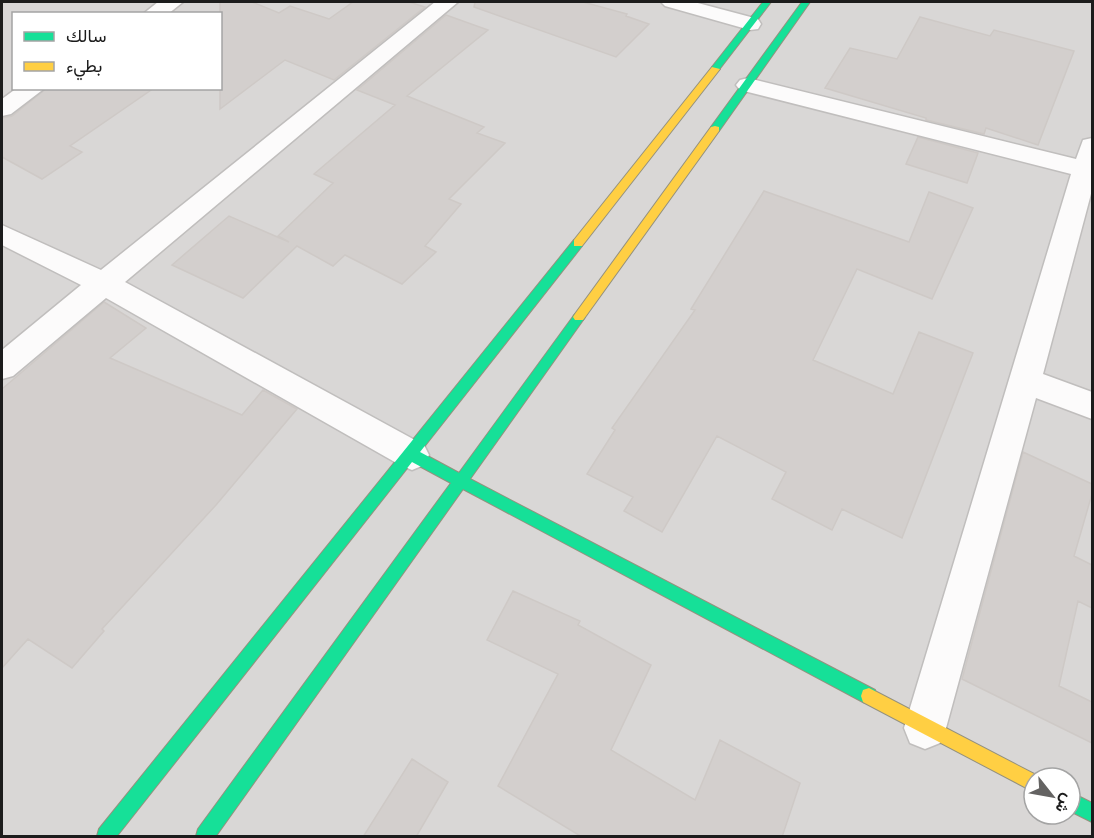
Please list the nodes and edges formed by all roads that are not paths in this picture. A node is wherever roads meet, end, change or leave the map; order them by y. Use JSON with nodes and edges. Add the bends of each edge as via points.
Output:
{"nodes":[{"id":1,"x":172,"y":2,"type":"edge"},
{"id":2,"x":447,"y":2,"type":"edge"},
{"id":3,"x":672,"y":2,"type":"edge"},
{"id":4,"x":767,"y":2,"type":"edge"},
{"id":5,"x":807,"y":2,"type":"edge"},
{"id":6,"x":156,"y":12,"type":"edge"},
{"id":7,"x":750,"y":24,"type":"junction"},
{"id":8,"x":748,"y":85,"type":"junction"},
{"id":9,"x":31,"y":90,"type":"edge"},
{"id":10,"x":2,"y":109,"type":"edge"},
{"id":11,"x":1090,"y":162,"type":"edge"},
{"id":12,"x":2,"y":234,"type":"edge"},
{"id":13,"x":102,"y":283,"type":"junction"},
{"id":14,"x":2,"y":367,"type":"edge"},
{"id":15,"x":1024,"y":380,"type":"junction"},
{"id":16,"x":1092,"y":406,"type":"edge"},
{"id":17,"x":412,"y":455,"type":"junction"},
{"id":18,"x":461,"y":482,"type":"junction"},
{"id":19,"x":925,"y":728,"type":"junction"},
{"id":20,"x":1022,"y":777,"type":"edge"},
{"id":21,"x":106,"y":837,"type":"edge"},
{"id":22,"x":205,"y":837,"type":"edge"}],
"edges":[{"from":1,"to":6,"type":"street"},
{"from":2,"to":13,"type":"street"},
{"from":3,"to":7,"type":"street"},
{"from":4,"to":7,"type":"street"},
{"from":5,"to":8,"type":"street"},
{"from":7,"to":17,"type":"street"},
{"from":8,"to":11,"type":"street"},
{"from":8,"to":18,"type":"street"},
{"from":9,"to":10,"type":"street"},
{"from":11,"to":15,"type":"street"},
{"from":12,"to":13,"type":"street"},
{"from":13,"to":14,"type":"street"},
{"from":13,"to":17,"type":"street"},
{"from":15,"to":16,"type":"street"},
{"from":15,"to":19,"type":"street"},
{"from":17,"to":18,"type":"street"},
{"from":17,"to":21,"type":"street"},
{"from":18,"to":19,"type":"street"},
{"from":18,"to":22,"type":"street"},
{"from":19,"to":20,"type":"street"}]}
